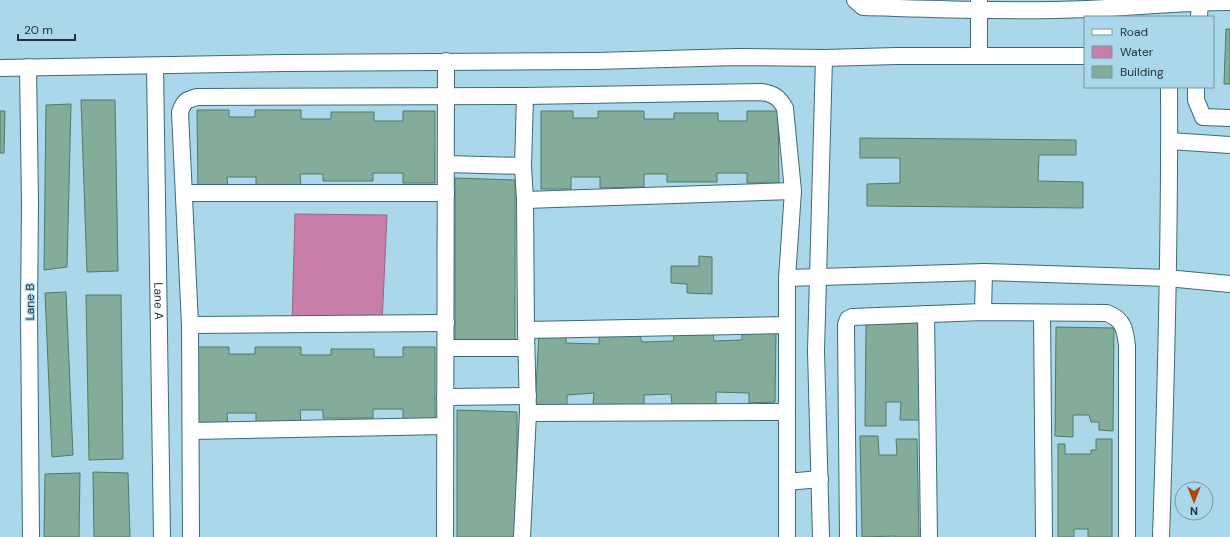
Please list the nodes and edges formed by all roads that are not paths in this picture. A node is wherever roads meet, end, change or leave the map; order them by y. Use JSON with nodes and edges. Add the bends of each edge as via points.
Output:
{"nodes":[{"id":1,"x":855,"y":0,"type":"edge"},
{"id":2,"x":1230,"y":2,"type":"edge"},
{"id":3,"x":979,"y":5,"type":"edge"},
{"id":4,"x":1086,"y":5,"type":"edge"},
{"id":5,"x":1199,"y":6,"type":"edge"},
{"id":6,"x":979,"y":56,"type":"junction"},
{"id":7,"x":1084,"y":56,"type":"edge"},
{"id":8,"x":824,"y":58,"type":"junction"},
{"id":9,"x":446,"y":61,"type":"junction"},
{"id":10,"x":155,"y":66,"type":"junction"},
{"id":11,"x":28,"y":67,"type":"junction"},
{"id":12,"x":0,"y":68,"type":"edge"},
{"id":13,"x":1169,"y":88,"type":"edge"},
{"id":14,"x":1196,"y":88,"type":"edge"},
{"id":15,"x":446,"y":96,"type":"junction"},
{"id":16,"x":525,"y":96,"type":"junction"},
{"id":17,"x":1230,"y":118,"type":"edge"},
{"id":18,"x":1170,"y":142,"type":"junction"},
{"id":19,"x":1230,"y":145,"type":"edge"},
{"id":20,"x":446,"y":164,"type":"junction"},
{"id":21,"x":523,"y":166,"type":"junction"},
{"id":22,"x":793,"y":191,"type":"junction"},
{"id":23,"x":184,"y":193,"type":"junction"},
{"id":24,"x":446,"y":193,"type":"junction"},
{"id":25,"x":525,"y":200,"type":"junction"},
{"id":26,"x":984,"y":272,"type":"junction"},
{"id":27,"x":818,"y":277,"type":"junction"},
{"id":28,"x":787,"y":278,"type":"junction"},
{"id":29,"x":1167,"y":278,"type":"junction"},
{"id":30,"x":1230,"y":284,"type":"edge"},
{"id":31,"x":983,"y":312,"type":"junction"},
{"id":32,"x":1042,"y":312,"type":"junction"},
{"id":33,"x":926,"y":314,"type":"junction"},
{"id":34,"x":446,"y":323,"type":"junction"},
{"id":35,"x":190,"y":325,"type":"junction"},
{"id":36,"x":787,"y":325,"type":"junction"},
{"id":37,"x":526,"y":330,"type":"junction"},
{"id":38,"x":446,"y":348,"type":"junction"},
{"id":39,"x":526,"y":348,"type":"junction"},
{"id":40,"x":528,"y":396,"type":"junction"},
{"id":41,"x":445,"y":397,"type":"junction"},
{"id":42,"x":787,"y":412,"type":"junction"},
{"id":43,"x":528,"y":413,"type":"junction"},
{"id":44,"x":445,"y":426,"type":"junction"},
{"id":45,"x":191,"y":431,"type":"junction"},
{"id":46,"x":820,"y":479,"type":"junction"},
{"id":47,"x":787,"y":482,"type":"junction"},
{"id":48,"x":31,"y":537,"type":"edge"},
{"id":49,"x":162,"y":537,"type":"edge"},
{"id":50,"x":191,"y":537,"type":"edge"},
{"id":51,"x":445,"y":537,"type":"edge"},
{"id":52,"x":522,"y":537,"type":"edge"},
{"id":53,"x":788,"y":537,"type":"edge"},
{"id":54,"x":821,"y":537,"type":"edge"},
{"id":55,"x":848,"y":537,"type":"edge"},
{"id":56,"x":929,"y":537,"type":"edge"},
{"id":57,"x":1044,"y":537,"type":"edge"},
{"id":58,"x":1127,"y":537,"type":"edge"},
{"id":59,"x":1161,"y":537,"type":"edge"}],
"edges":[{"from":1,"to":3,"type":"street","via":[[864,7]]},
{"from":2,"to":5,"type":"street"},
{"from":3,"to":4,"type":"street"},
{"from":3,"to":6,"type":"street"},
{"from":4,"to":5,"type":"street"},
{"from":6,"to":7,"type":"street"},
{"from":6,"to":8,"type":"street"},
{"from":8,"to":9,"type":"street"},
{"from":8,"to":27,"type":"street"},
{"from":9,"to":10,"type":"street"},
{"from":9,"to":15,"type":"street"},
{"from":10,"to":11,"type":"street"},
{"from":10,"to":49,"type":"street","name":"Lane A"},
{"from":11,"to":12,"type":"street"},
{"from":11,"to":48,"type":"street","name":"Lane B"},
{"from":13,"to":18,"type":"street"},
{"from":14,"to":17,"type":"street","via":[[1196,100],[1203,117]]},
{"from":15,"to":16,"type":"street"},
{"from":15,"to":20,"type":"street"},
{"from":15,"to":23,"type":"street","via":[[196,97],[186,100],[180,112]]},
{"from":16,"to":21,"type":"street"},
{"from":16,"to":22,"type":"street","via":[[761,92],[772,94],[785,108]]},
{"from":18,"to":19,"type":"street"},
{"from":18,"to":29,"type":"street"},
{"from":20,"to":21,"type":"street"},
{"from":20,"to":24,"type":"street"},
{"from":21,"to":25,"type":"street"},
{"from":22,"to":25,"type":"street"},
{"from":22,"to":28,"type":"street"},
{"from":23,"to":24,"type":"street"},
{"from":23,"to":35,"type":"street"},
{"from":24,"to":34,"type":"street"},
{"from":25,"to":37,"type":"street"},
{"from":26,"to":27,"type":"street"},
{"from":26,"to":29,"type":"street"},
{"from":26,"to":31,"type":"street"},
{"from":27,"to":28,"type":"street"},
{"from":27,"to":46,"type":"street","via":[[816,351]]},
{"from":28,"to":36,"type":"street"},
{"from":29,"to":30,"type":"street"},
{"from":29,"to":59,"type":"street"},
{"from":31,"to":32,"type":"street"},
{"from":31,"to":33,"type":"street"},
{"from":32,"to":57,"type":"street"},
{"from":32,"to":58,"type":"street","via":[[1107,313],[1116,317],[1126,334]]},
{"from":33,"to":55,"type":"street","via":[[852,317],[846,325]]},
{"from":33,"to":56,"type":"street"},
{"from":34,"to":35,"type":"street"},
{"from":34,"to":38,"type":"street"},
{"from":35,"to":45,"type":"street"},
{"from":36,"to":37,"type":"street"},
{"from":36,"to":42,"type":"street"},
{"from":37,"to":39,"type":"street"},
{"from":38,"to":39,"type":"street"},
{"from":38,"to":41,"type":"street"},
{"from":39,"to":40,"type":"street"},
{"from":40,"to":41,"type":"street"},
{"from":40,"to":43,"type":"street"},
{"from":41,"to":44,"type":"street"},
{"from":42,"to":43,"type":"street"},
{"from":42,"to":47,"type":"street"},
{"from":43,"to":52,"type":"street"},
{"from":44,"to":45,"type":"street"},
{"from":44,"to":51,"type":"street"},
{"from":45,"to":50,"type":"street"},
{"from":46,"to":47,"type":"street"},
{"from":46,"to":54,"type":"street"},
{"from":47,"to":53,"type":"street"}]}
